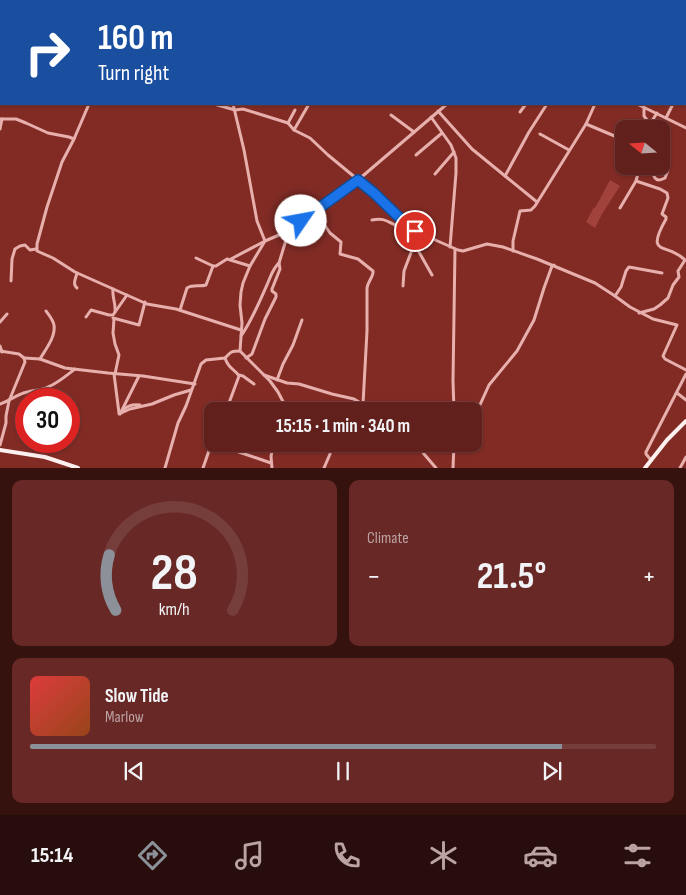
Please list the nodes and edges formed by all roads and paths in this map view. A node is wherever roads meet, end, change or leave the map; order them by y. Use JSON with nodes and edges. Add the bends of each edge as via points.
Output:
{"nodes":[{"id":1,"x":89,"y":105,"type":"edge"},
{"id":2,"x":218,"y":105,"type":"edge"},
{"id":3,"x":233,"y":105,"type":"edge"},
{"id":4,"x":308,"y":105,"type":"edge"},
{"id":5,"x":446,"y":105,"type":"edge"},
{"id":6,"x":525,"y":105,"type":"edge"},
{"id":7,"x":546,"y":105,"type":"edge"},
{"id":8,"x":595,"y":105,"type":"edge"},
{"id":9,"x":639,"y":105,"type":"edge"},
{"id":10,"x":672,"y":105,"type":"edge"},
{"id":11,"x":644,"y":107,"type":"junction"},
{"id":12,"x":235,"y":110,"type":"junction"},
{"id":13,"x":295,"y":110,"type":"dead end"},
{"id":14,"x":438,"y":111,"type":"junction"},
{"id":15,"x":520,"y":112,"type":"dead end"},
{"id":16,"x":657,"y":113,"type":"junction"},
{"id":17,"x":391,"y":115,"type":"dead end"},
{"id":18,"x":430,"y":117,"type":"junction"},
{"id":19,"x":666,"y":118,"type":"junction"},
{"id":20,"x":1,"y":119,"type":"edge"},
{"id":21,"x":647,"y":120,"type":"edge"},
{"id":22,"x":653,"y":120,"type":"edge"},
{"id":23,"x":288,"y":123,"type":"junction"},
{"id":24,"x":586,"y":124,"type":"junction"},
{"id":25,"x":686,"y":128,"type":"edge"},
{"id":26,"x":0,"y":129,"type":"edge"},
{"id":27,"x":294,"y":130,"type":"junction"},
{"id":28,"x":414,"y":132,"type":"junction"},
{"id":29,"x":442,"y":133,"type":"junction"},
{"id":30,"x":540,"y":134,"type":"dead end"},
{"id":31,"x":615,"y":136,"type":"edge"},
{"id":32,"x":74,"y":140,"type":"junction"},
{"id":33,"x":570,"y":150,"type":"junction"},
{"id":34,"x":454,"y":152,"type":"junction"},
{"id":35,"x":416,"y":155,"type":"dead end"},
{"id":36,"x":435,"y":174,"type":"dead end"},
{"id":37,"x":637,"y":175,"type":"edge"},
{"id":38,"x":654,"y":175,"type":"edge"},
{"id":39,"x":666,"y":175,"type":"edge"},
{"id":40,"x":505,"y":176,"type":"junction"},
{"id":41,"x":358,"y":180,"type":"junction"},
{"id":42,"x":636,"y":180,"type":"junction"},
{"id":43,"x":538,"y":202,"type":"junction"},
{"id":44,"x":620,"y":208,"type":"dead end"},
{"id":45,"x":315,"y":211,"type":"junction"},
{"id":46,"x":372,"y":220,"type":"dead end"},
{"id":47,"x":406,"y":224,"type":"junction"},
{"id":48,"x":415,"y":231,"type":"junction"},
{"id":49,"x":284,"y":233,"type":"junction"},
{"id":50,"x":416,"y":238,"type":"junction"},
{"id":51,"x":265,"y":241,"type":"junction"},
{"id":52,"x":450,"y":247,"type":"junction"},
{"id":53,"x":36,"y":249,"type":"junction"},
{"id":54,"x":455,"y":249,"type":"junction"},
{"id":55,"x":513,"y":251,"type":"junction"},
{"id":56,"x":196,"y":258,"type":"dead end"},
{"id":57,"x":231,"y":259,"type":"junction"},
{"id":58,"x":279,"y":263,"type":"junction"},
{"id":59,"x":554,"y":265,"type":"junction"},
{"id":60,"x":213,"y":266,"type":"junction"},
{"id":61,"x":250,"y":266,"type":"junction"},
{"id":62,"x":77,"y":273,"type":"junction"},
{"id":63,"x":662,"y":273,"type":"dead end"},
{"id":64,"x":432,"y":274,"type":"dead end"},
{"id":65,"x":11,"y":281,"type":"dead end"},
{"id":66,"x":403,"y":286,"type":"dead end"},
{"id":67,"x":76,"y":288,"type":"dead end"},
{"id":68,"x":113,"y":289,"type":"junction"},
{"id":69,"x":127,"y":294,"type":"junction"},
{"id":70,"x":615,"y":296,"type":"junction"},
{"id":71,"x":145,"y":302,"type":"junction"},
{"id":72,"x":180,"y":310,"type":"junction"},
{"id":73,"x":46,"y":311,"type":"dead end"},
{"id":74,"x":640,"y":313,"type":"junction"},
{"id":75,"x":7,"y":314,"type":"dead end"},
{"id":76,"x":114,"y":316,"type":"junction"},
{"id":77,"x":86,"y":317,"type":"dead end"},
{"id":78,"x":302,"y":320,"type":"dead end"},
{"id":79,"x":0,"y":322,"type":"edge"},
{"id":80,"x":242,"y":330,"type":"junction"},
{"id":81,"x":241,"y":336,"type":"junction"},
{"id":82,"x":0,"y":346,"type":"edge"},
{"id":83,"x":240,"y":351,"type":"junction"},
{"id":84,"x":1,"y":352,"type":"edge"},
{"id":85,"x":24,"y":358,"type":"junction"},
{"id":86,"x":225,"y":358,"type":"junction"},
{"id":87,"x":246,"y":358,"type":"junction"},
{"id":88,"x":40,"y":359,"type":"junction"},
{"id":89,"x":75,"y":369,"type":"junction"},
{"id":90,"x":686,"y":370,"type":"edge"},
{"id":91,"x":114,"y":374,"type":"junction"},
{"id":92,"x":686,"y":374,"type":"edge"},
{"id":93,"x":239,"y":375,"type":"junction"},
{"id":94,"x":264,"y":375,"type":"junction"},
{"id":95,"x":139,"y":376,"type":"junction"},
{"id":96,"x":277,"y":380,"type":"junction"},
{"id":97,"x":195,"y":384,"type":"junction"},
{"id":98,"x":254,"y":384,"type":"dead end"},
{"id":99,"x":191,"y":390,"type":"junction"},
{"id":100,"x":677,"y":393,"type":"junction"},
{"id":101,"x":686,"y":400,"type":"edge"},
{"id":102,"x":0,"y":402,"type":"edge"},
{"id":103,"x":9,"y":402,"type":"junction"},
{"id":104,"x":229,"y":402,"type":"edge"},
{"id":105,"x":283,"y":402,"type":"edge"},
{"id":106,"x":359,"y":402,"type":"edge"},
{"id":107,"x":363,"y":402,"type":"edge"},
{"id":108,"x":454,"y":402,"type":"edge"},
{"id":109,"x":481,"y":402,"type":"edge"},
{"id":110,"x":119,"y":414,"type":"junction"},
{"id":111,"x":686,"y":421,"type":"edge"},
{"id":112,"x":0,"y":445,"type":"edge"},
{"id":113,"x":0,"y":450,"type":"edge"},
{"id":114,"x":209,"y":452,"type":"edge"},
{"id":115,"x":238,"y":452,"type":"edge"},
{"id":116,"x":272,"y":452,"type":"edge"},
{"id":117,"x":423,"y":452,"type":"edge"},
{"id":118,"x":454,"y":452,"type":"edge"},
{"id":119,"x":330,"y":454,"type":"dead end"},
{"id":120,"x":686,"y":457,"type":"edge"},
{"id":121,"x":651,"y":460,"type":"junction"},
{"id":122,"x":271,"y":465,"type":"edge"},
{"id":123,"x":78,"y":468,"type":"edge"},
{"id":124,"x":165,"y":468,"type":"edge"},
{"id":125,"x":203,"y":468,"type":"edge"},
{"id":126,"x":324,"y":468,"type":"edge"},
{"id":127,"x":436,"y":468,"type":"edge"},
{"id":128,"x":453,"y":468,"type":"edge"},
{"id":129,"x":645,"y":468,"type":"edge"},
{"id":130,"x":680,"y":468,"type":"edge"}],
"edges":[{"from":1,"to":32,"type":"street"},
{"from":2,"to":12,"type":"street"},
{"from":3,"to":12,"type":"street"},
{"from":4,"to":27,"type":"street"},
{"from":5,"to":14,"type":"street"},
{"from":6,"to":15,"type":"street"},
{"from":7,"to":40,"type":"street"},
{"from":8,"to":24,"type":"street"},
{"from":9,"to":11,"type":"street"},
{"from":10,"to":19,"type":"street"},
{"from":11,"to":16,"type":"street"},
{"from":11,"to":21,"type":"street"},
{"from":12,"to":23,"type":"street"},
{"from":12,"to":51,"type":"street","via":[[257,221]]},
{"from":13,"to":23,"type":"street"},
{"from":14,"to":18,"type":"street"},
{"from":14,"to":40,"type":"street","via":[[472,149]]},
{"from":16,"to":19,"type":"street"},
{"from":16,"to":22,"type":"street"},
{"from":17,"to":28,"type":"street"},
{"from":18,"to":28,"type":"street"},
{"from":18,"to":29,"type":"street"},
{"from":19,"to":25,"type":"street"},
{"from":20,"to":26,"type":"street"},
{"from":20,"to":32,"type":"street","via":[[16,119]]},
{"from":23,"to":27,"type":"street"},
{"from":24,"to":31,"type":"street"},
{"from":24,"to":33,"type":"street"},
{"from":27,"to":41,"type":"street","via":[[310,138]]},
{"from":28,"to":41,"type":"street"},
{"from":29,"to":34,"type":"street"},
{"from":29,"to":35,"type":"street"},
{"from":30,"to":33,"type":"street"},
{"from":32,"to":53,"type":"street","via":[[62,162]]},
{"from":33,"to":43,"type":"street"},
{"from":34,"to":36,"type":"street"},
{"from":34,"to":52,"type":"street","via":[[456,173]]},
{"from":37,"to":42,"type":"street"},
{"from":38,"to":39,"type":"street","via":[[659,180]]},
{"from":40,"to":43,"type":"street"},
{"from":41,"to":45,"type":"street"},
{"from":41,"to":47,"type":"street"},
{"from":42,"to":44,"type":"street"},
{"from":42,"to":74,"type":"street","via":[[667,193],[662,214],[666,220],[658,236],[658,244],[664,250],[677,252],[685,260],[668,298],[654,309]]},
{"from":43,"to":55,"type":"street","via":[[532,209],[520,211]]},
{"from":45,"to":49,"type":"street"},
{"from":45,"to":107,"type":"street","via":[[330,233],[341,242],[340,254],[358,259],[373,270],[367,288]]},
{"from":46,"to":47,"type":"street","via":[[380,218],[400,227]]},
{"from":47,"to":48,"type":"street"},
{"from":48,"to":50,"type":"street"},
{"from":48,"to":52,"type":"street"},
{"from":49,"to":51,"type":"street"},
{"from":49,"to":58,"type":"street","via":[[286,240]]},
{"from":50,"to":64,"type":"street","via":[[419,252]]},
{"from":50,"to":66,"type":"street","via":[[404,271]]},
{"from":51,"to":57,"type":"street"},
{"from":51,"to":61,"type":"street"},
{"from":52,"to":54,"type":"street"},
{"from":53,"to":62,"type":"street"},
{"from":53,"to":65,"type":"street","via":[[30,250],[25,245],[15,249]]},
{"from":54,"to":55,"type":"street","via":[[487,244]]},
{"from":54,"to":108,"type":"street"},
{"from":55,"to":59,"type":"street"},
{"from":56,"to":60,"type":"street"},
{"from":57,"to":60,"type":"street"},
{"from":57,"to":61,"type":"street"},
{"from":58,"to":81,"type":"street"},
{"from":58,"to":87,"type":"street","via":[[272,290],[276,297],[252,354]]},
{"from":59,"to":70,"type":"street","via":[[595,283]]},
{"from":59,"to":109,"type":"street","via":[[534,320],[517,351],[491,381]]},
{"from":60,"to":72,"type":"street","via":[[206,285],[187,288]]},
{"from":61,"to":80,"type":"street","via":[[240,298]]},
{"from":62,"to":67,"type":"street"},
{"from":62,"to":68,"type":"street"},
{"from":63,"to":70,"type":"street","via":[[629,267]]},
{"from":68,"to":69,"type":"street"},
{"from":68,"to":76,"type":"street"},
{"from":69,"to":71,"type":"street"},
{"from":69,"to":76,"type":"street"},
{"from":70,"to":74,"type":"street"},
{"from":71,"to":72,"type":"street"},
{"from":71,"to":76,"type":"street","via":[[139,325]]},
{"from":72,"to":80,"type":"street"},
{"from":73,"to":88,"type":"street","via":[[54,330]]},
{"from":74,"to":90,"type":"street","via":[[678,326],[664,358]]},
{"from":75,"to":79,"type":"street"},
{"from":76,"to":77,"type":"street","via":[[91,310]]},
{"from":76,"to":91,"type":"street","via":[[113,333],[119,355]]},
{"from":78,"to":96,"type":"street"},
{"from":80,"to":81,"type":"street"},
{"from":81,"to":83,"type":"street"},
{"from":82,"to":84,"type":"street"},
{"from":83,"to":86,"type":"street","via":[[232,351]]},
{"from":83,"to":87,"type":"street"},
{"from":84,"to":85,"type":"street","via":[[19,354]]},
{"from":85,"to":88,"type":"street"},
{"from":85,"to":103,"type":"street"},
{"from":86,"to":93,"type":"street","via":[[229,367]]},
{"from":86,"to":97,"type":"street","via":[[203,362]]},
{"from":87,"to":94,"type":"street"},
{"from":88,"to":89,"type":"street"},
{"from":89,"to":91,"type":"street"},
{"from":89,"to":103,"type":"street","via":[[47,388],[19,394]]},
{"from":91,"to":95,"type":"street"},
{"from":91,"to":110,"type":"street"},
{"from":92,"to":100,"type":"street"},
{"from":93,"to":98,"type":"street"},
{"from":93,"to":104,"type":"street"},
{"from":94,"to":96,"type":"street"},
{"from":94,"to":105,"type":"street"},
{"from":95,"to":97,"type":"street"},
{"from":95,"to":110,"type":"street"},
{"from":96,"to":106,"type":"street"},
{"from":97,"to":99,"type":"street"},
{"from":99,"to":110,"type":"street"},
{"from":99,"to":124,"type":"street"},
{"from":100,"to":101,"type":"street"},
{"from":100,"to":121,"type":"street","via":[[646,452]]},
{"from":102,"to":103,"type":"street"},
{"from":103,"to":112,"type":"street"},
{"from":111,"to":121,"type":"main road"},
{"from":113,"to":123,"type":"main road","via":[[45,457]]},
{"from":114,"to":125,"type":"street"},
{"from":115,"to":122,"type":"street"},
{"from":116,"to":122,"type":"street"},
{"from":117,"to":127,"type":"street"},
{"from":118,"to":128,"type":"street"},
{"from":119,"to":126,"type":"street"},
{"from":120,"to":130,"type":"street"},
{"from":121,"to":129,"type":"main road"}]}
